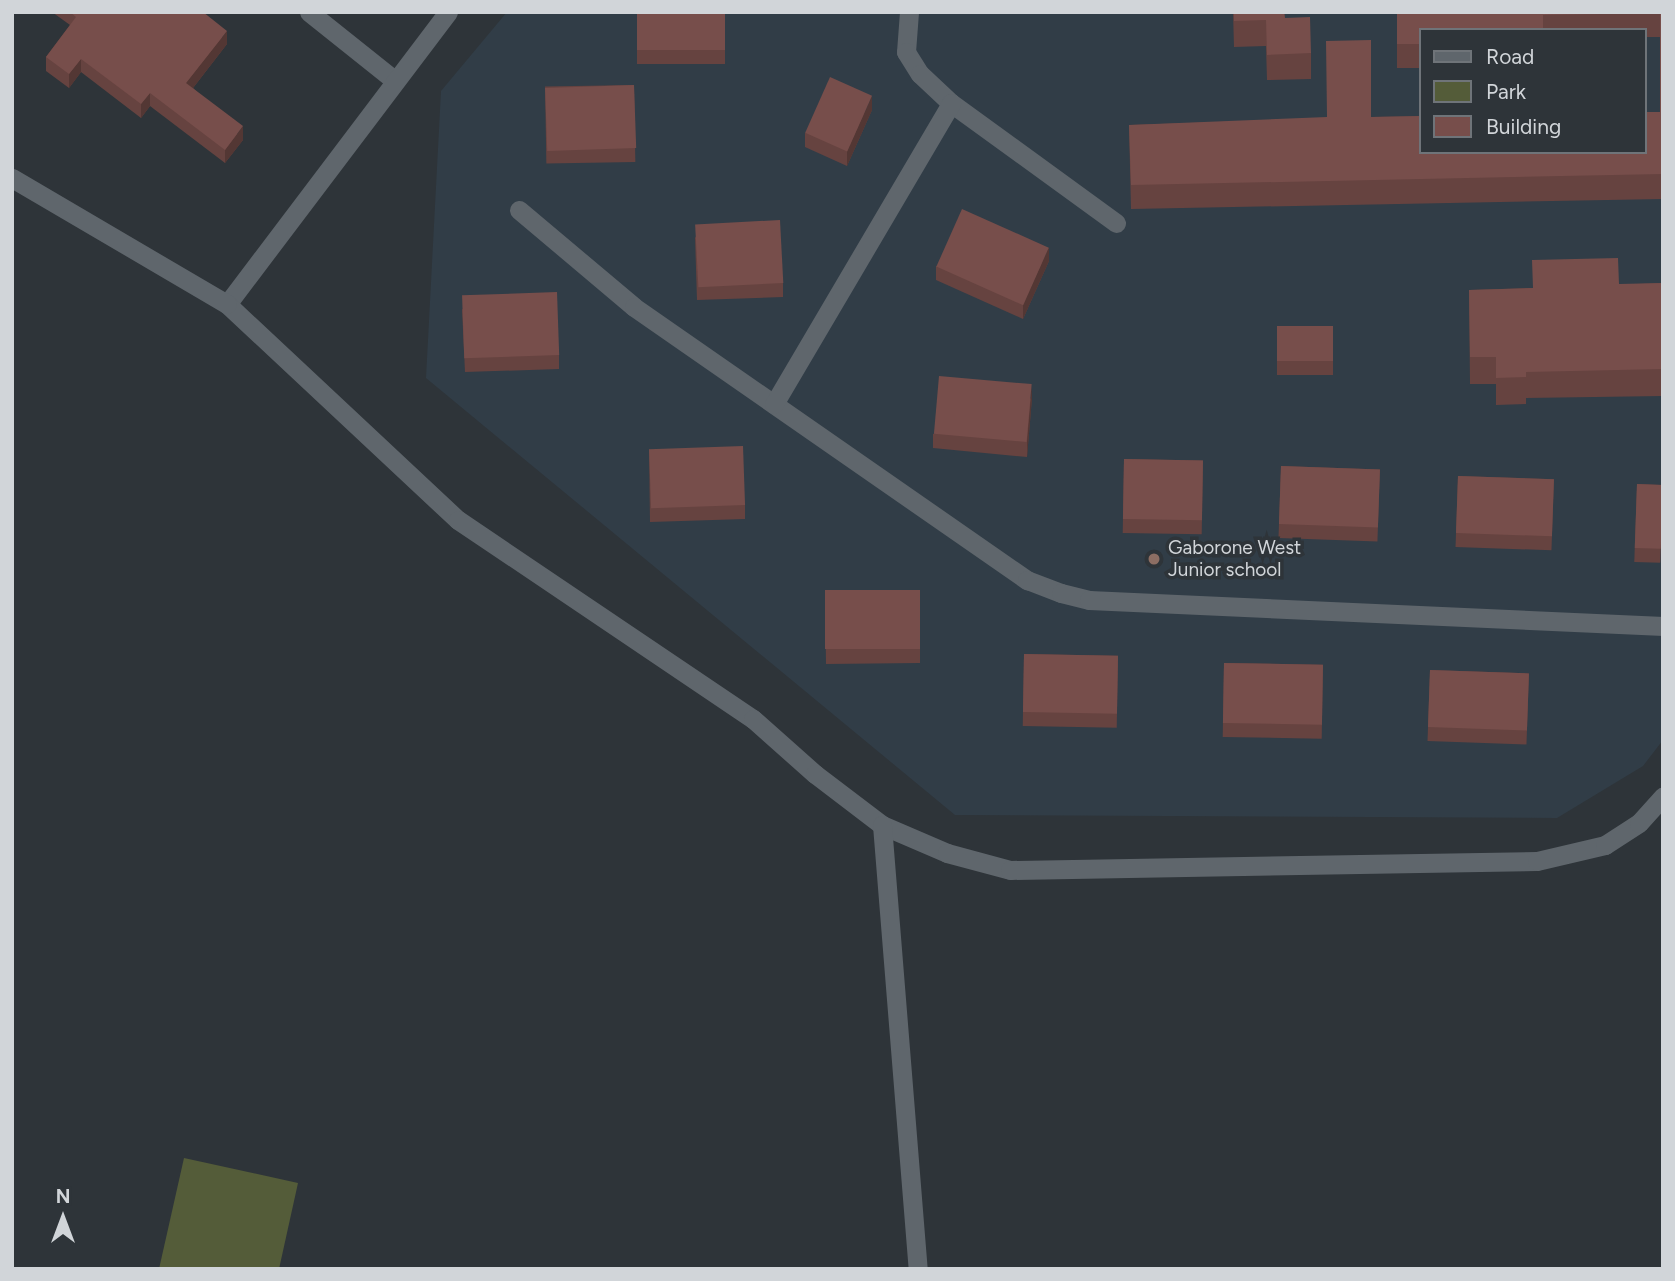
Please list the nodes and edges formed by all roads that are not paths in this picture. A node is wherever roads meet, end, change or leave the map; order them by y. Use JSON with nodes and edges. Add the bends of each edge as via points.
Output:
{"nodes":[{"id":1,"x":309,"y":12,"type":"edge"},
{"id":2,"x":448,"y":12,"type":"edge"},
{"id":3,"x":909,"y":12,"type":"edge"},
{"id":4,"x":393,"y":79,"type":"junction"},
{"id":5,"x":951,"y":103,"type":"junction"},
{"id":6,"x":12,"y":178,"type":"edge"},
{"id":7,"x":519,"y":209,"type":"dead end"},
{"id":8,"x":1116,"y":223,"type":"dead end"},
{"id":9,"x":227,"y":304,"type":"junction"},
{"id":10,"x":774,"y":404,"type":"junction"},
{"id":11,"x":1663,"y":626,"type":"edge"},
{"id":12,"x":1663,"y":796,"type":"edge"},
{"id":13,"x":882,"y":825,"type":"junction"},
{"id":14,"x":918,"y":1269,"type":"edge"}],
"edges":[{"from":1,"to":4,"type":"street"},
{"from":2,"to":4,"type":"street"},
{"from":3,"to":5,"type":"street","via":[[906,52],[920,74]]},
{"from":4,"to":9,"type":"street"},
{"from":5,"to":8,"type":"street"},
{"from":5,"to":10,"type":"street"},
{"from":6,"to":9,"type":"street"},
{"from":7,"to":10,"type":"street","via":[[634,307]]},
{"from":9,"to":13,"type":"street","via":[[458,520],[753,719]]},
{"from":10,"to":11,"type":"street","via":[[1027,580],[1060,593],[1089,600]]},
{"from":12,"to":13,"type":"street","via":[[1639,823],[1605,845],[1537,861],[1010,870],[947,853]]},
{"from":13,"to":14,"type":"street"}]}
